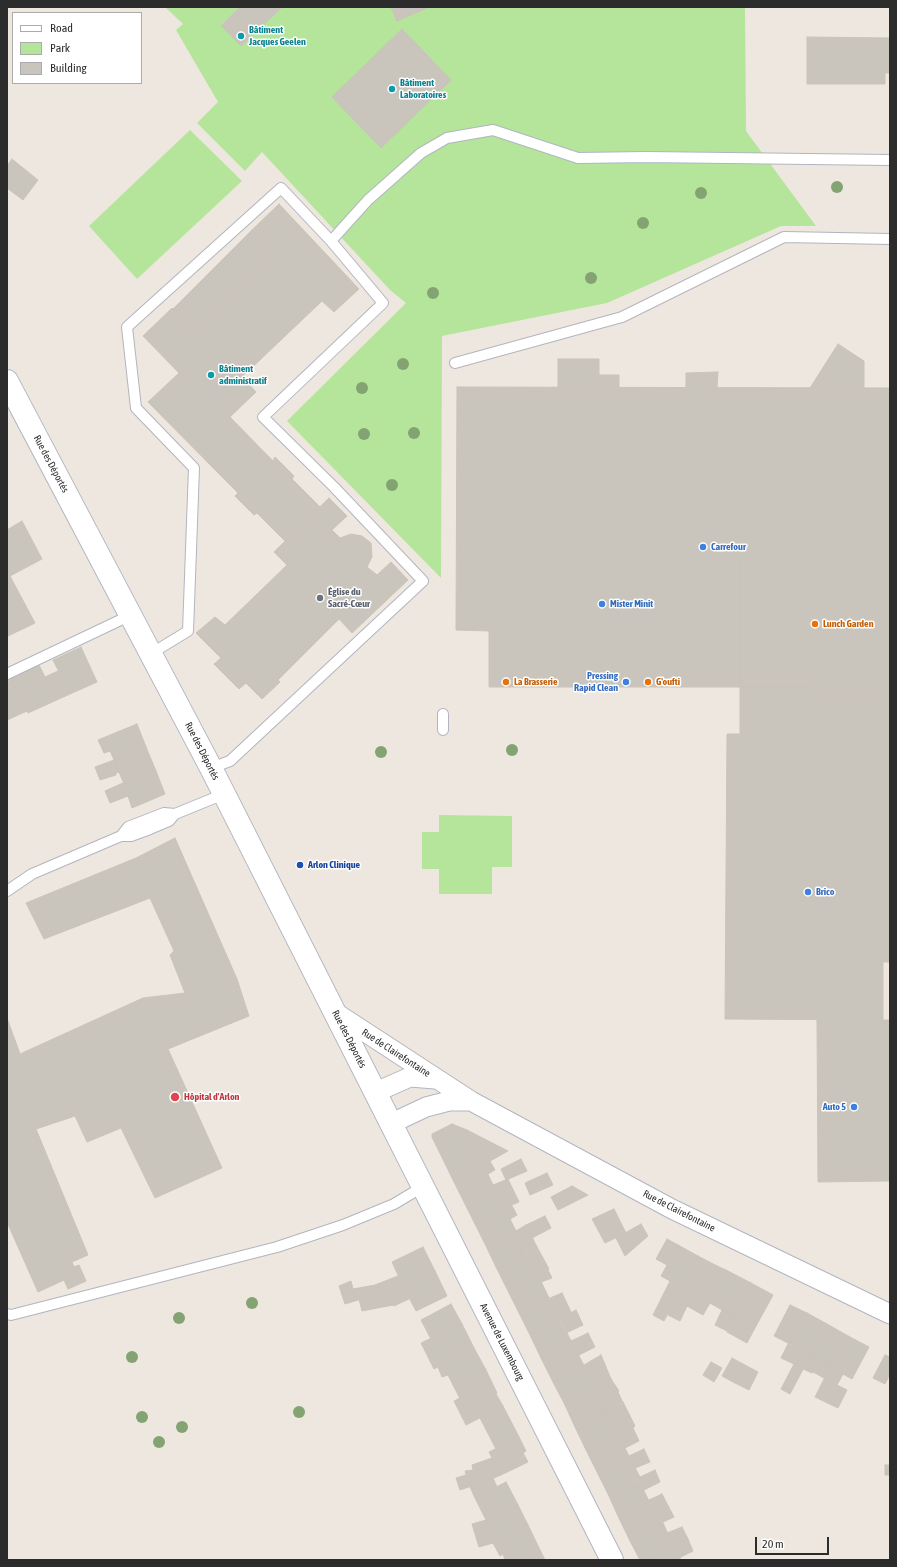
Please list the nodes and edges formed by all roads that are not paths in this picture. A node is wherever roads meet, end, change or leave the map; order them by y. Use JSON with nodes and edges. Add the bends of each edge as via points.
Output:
{"nodes":[{"id":1,"x":890,"y":160,"type":"edge"},
{"id":2,"x":890,"y":239,"type":"edge"},
{"id":3,"x":331,"y":240,"type":"junction"},
{"id":4,"x":455,"y":363,"type":"dead end"},
{"id":5,"x":7,"y":381,"type":"edge"},
{"id":6,"x":131,"y":614,"type":"junction"},
{"id":7,"x":152,"y":653,"type":"junction"},
{"id":8,"x":7,"y":674,"type":"edge"},
{"id":9,"x":444,"y":714,"type":"dead end"},
{"id":10,"x":444,"y":730,"type":"dead end"},
{"id":11,"x":211,"y":768,"type":"junction"},
{"id":12,"x":224,"y":794,"type":"junction"},
{"id":13,"x":7,"y":891,"type":"edge"},
{"id":14,"x":336,"y":1013,"type":"junction"},
{"id":15,"x":436,"y":1079,"type":"junction"},
{"id":16,"x":376,"y":1092,"type":"junction"},
{"id":17,"x":471,"y":1101,"type":"junction"},
{"id":18,"x":392,"y":1123,"type":"junction"},
{"id":19,"x":424,"y":1186,"type":"junction"},
{"id":20,"x":7,"y":1314,"type":"edge"},
{"id":21,"x":890,"y":1314,"type":"edge"},
{"id":22,"x":612,"y":1560,"type":"edge"}],
"edges":[{"from":1,"to":3,"type":"lane","via":[[578,158],[493,130],[447,138],[421,153],[368,200]]},
{"from":2,"to":4,"type":"lane","via":[[784,237],[622,317]]},
{"from":3,"to":7,"type":"lane","via":[[280,188],[127,327],[136,408],[194,468],[188,632]]},
{"from":3,"to":11,"type":"lane","via":[[383,303],[263,417],[423,581],[230,761]]},
{"from":5,"to":6,"type":"main road","name":"Rue des Déportés"},
{"from":6,"to":7,"type":"main road","name":"Rue des Déportés"},
{"from":6,"to":8,"type":"lane"},
{"from":7,"to":11,"type":"main road","name":"Rue des Déportés"},
{"from":9,"to":10,"type":"lane"},
{"from":11,"to":12,"type":"main road","name":"Rue des Déportés"},
{"from":12,"to":13,"type":"lane","via":[[175,814],[169,821],[150,829],[131,836],[120,836],[32,874]]},
{"from":12,"to":14,"type":"main road","name":"Rue des Déportés"},
{"from":14,"to":15,"type":"street","name":"Rue de Clairefontaine"},
{"from":14,"to":16,"type":"main road","name":"Rue des Déportés"},
{"from":15,"to":16,"type":"street","name":"Rue de Clairefontaine","via":[[410,1077]]},
{"from":15,"to":17,"type":"street","name":"Rue de Clairefontaine"},
{"from":16,"to":18,"type":"main road","name":"Rue des Déportés"},
{"from":17,"to":18,"type":"street","via":[[426,1107]]},
{"from":17,"to":21,"type":"street","name":"Rue de Clairefontaine","via":[[672,1209]]},
{"from":18,"to":19,"type":"main road","name":"Avenue de Luxembourg"},
{"from":19,"to":20,"type":"lane","via":[[394,1204],[343,1225],[277,1247]]},
{"from":19,"to":22,"type":"main road","name":"Avenue de Luxembourg"}]}
